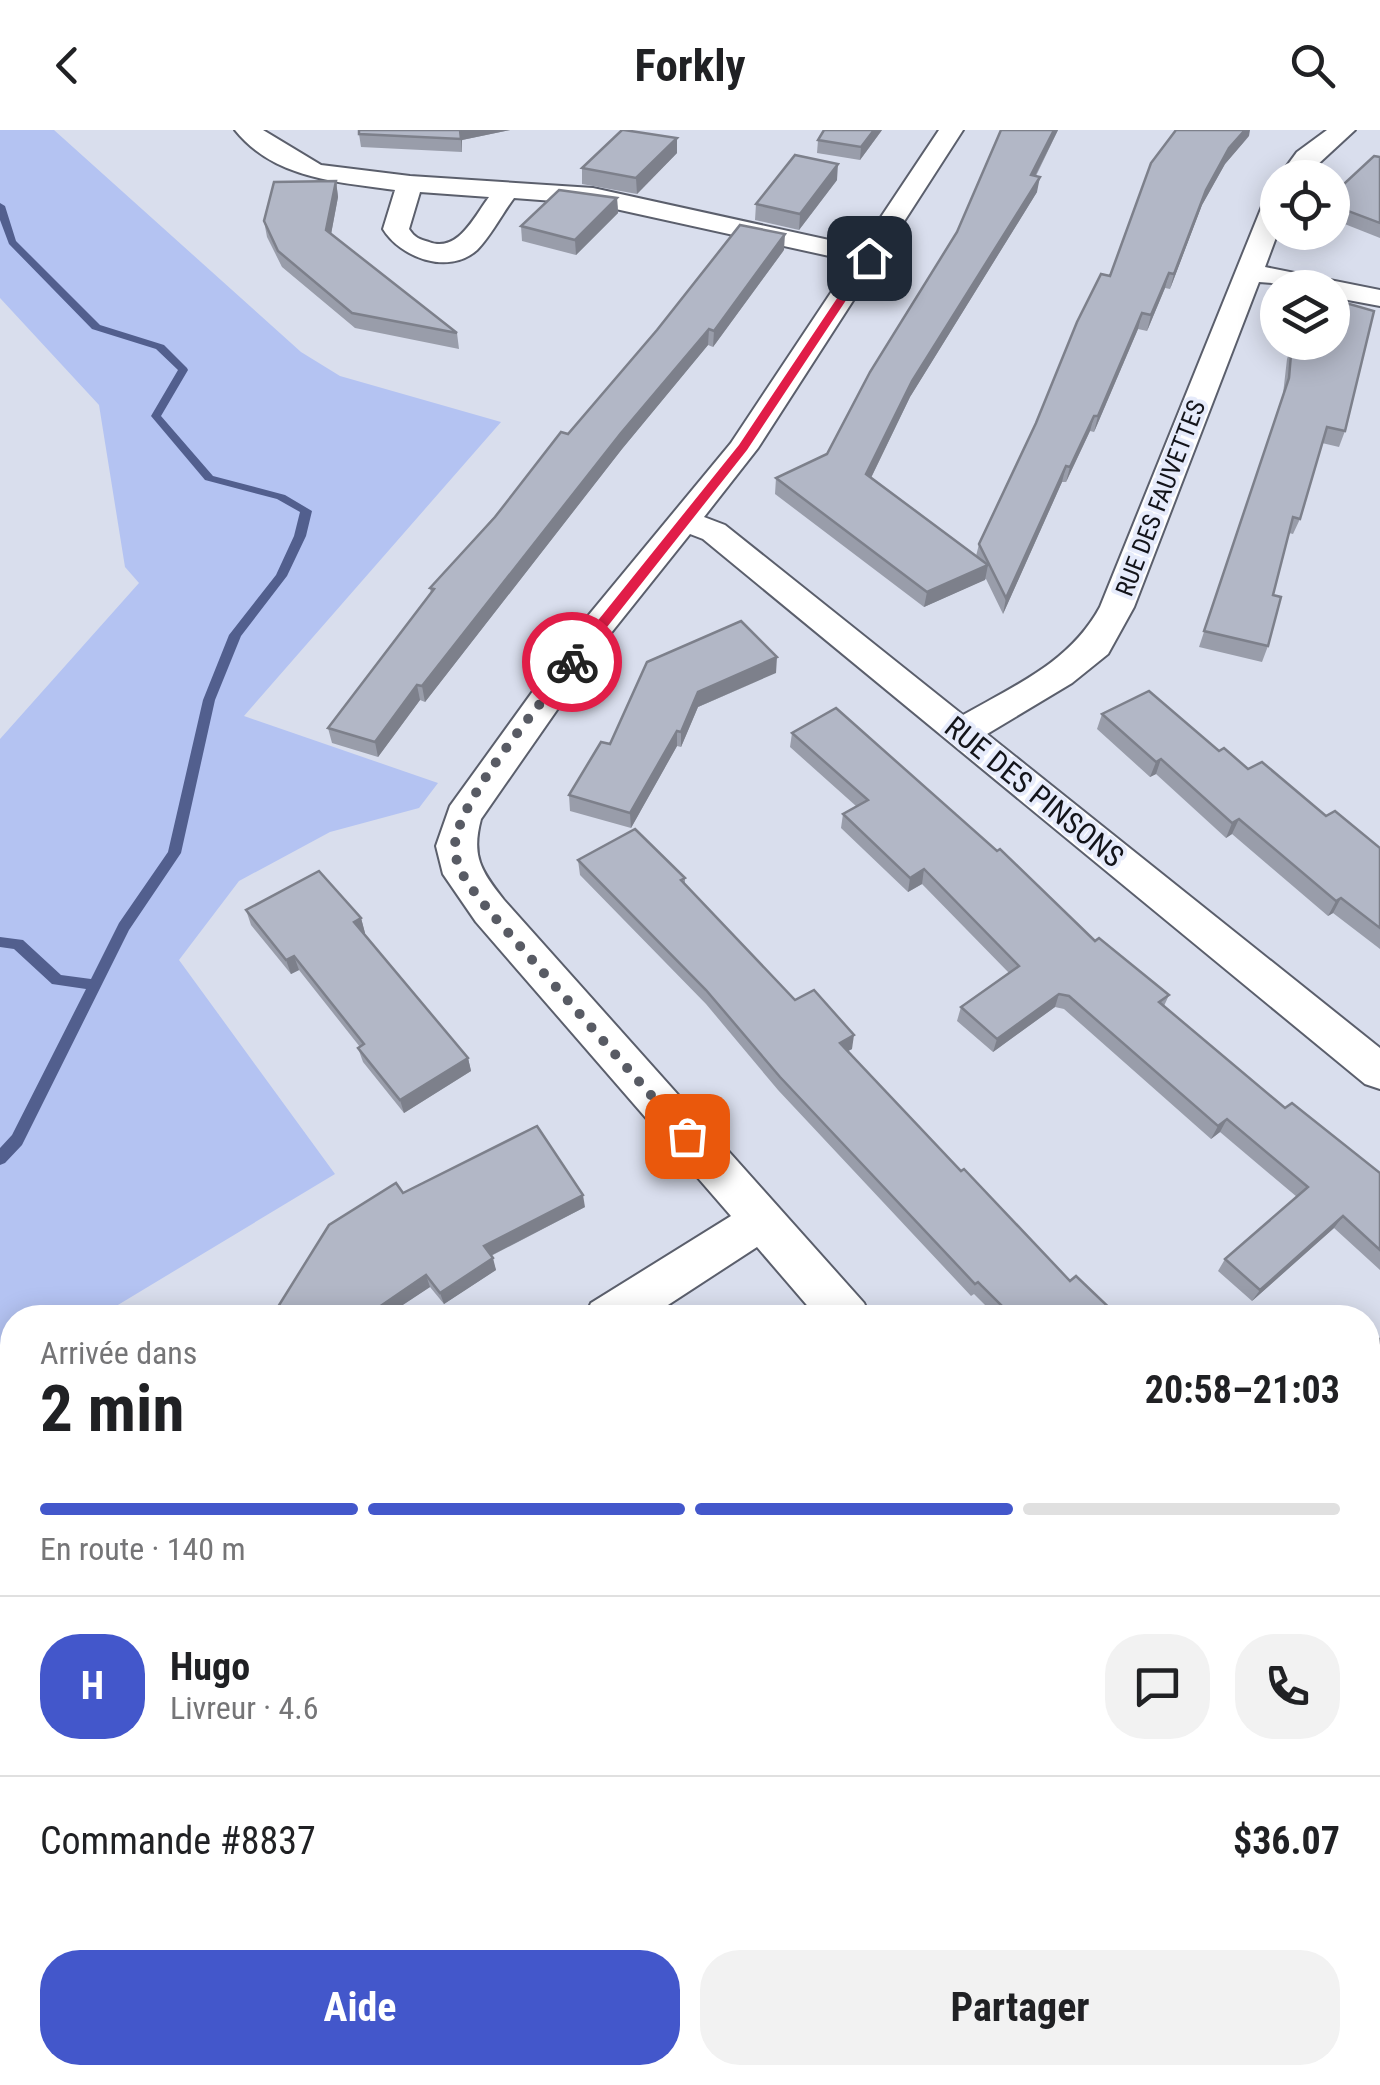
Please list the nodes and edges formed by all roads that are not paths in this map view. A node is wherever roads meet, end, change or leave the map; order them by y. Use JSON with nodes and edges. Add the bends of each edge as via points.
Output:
{"nodes":[{"id":1,"x":248,"y":130,"type":"edge"},
{"id":2,"x":952,"y":130,"type":"edge"},
{"id":3,"x":1343,"y":130,"type":"edge"},
{"id":4,"x":1303,"y":160,"type":"edge"},
{"id":5,"x":410,"y":184,"type":"junction"},
{"id":6,"x":506,"y":191,"type":"junction"},
{"id":7,"x":1260,"y":243,"type":"edge"},
{"id":8,"x":869,"y":258,"type":"junction"},
{"id":9,"x":1248,"y":272,"type":"junction"},
{"id":10,"x":1260,"y":274,"type":"edge"},
{"id":11,"x":1350,"y":292,"type":"edge"},
{"id":12,"x":1380,"y":298,"type":"edge"},
{"id":13,"x":684,"y":521,"type":"junction"},
{"id":14,"x":962,"y":732,"type":"junction"},
{"id":15,"x":1380,"y":1072,"type":"edge"},
{"id":16,"x":761,"y":1221,"type":"junction"},
{"id":17,"x":628,"y":1305,"type":"edge"},
{"id":18,"x":836,"y":1305,"type":"edge"}],
"edges":[{"from":1,"to":5,"type":"street","via":[[301,167]]},
{"from":2,"to":8,"type":"street"},
{"from":3,"to":4,"type":"street"},
{"from":5,"to":6,"type":"street"},
{"from":5,"to":6,"type":"street","via":[[396,229],[404,242],[439,256],[466,246]]},
{"from":6,"to":8,"type":"street","via":[[641,204]]},
{"from":7,"to":9,"type":"street","name":"RUE DES FAUVETTES"},
{"from":8,"to":13,"type":"street","via":[[743,448]]},
{"from":9,"to":10,"type":"street"},
{"from":9,"to":14,"type":"street","name":"RUE DES FAUVETTES","via":[[1096,646],[1060,676]]},
{"from":11,"to":12,"type":"street"},
{"from":13,"to":14,"type":"street","name":"RUE DES PINSONS","via":[[714,532]]},
{"from":13,"to":16,"type":"street","via":[[596,630],[464,816],[455,846],[462,874],[490,912]]},
{"from":14,"to":15,"type":"street","name":"RUE DES PINSONS"},
{"from":16,"to":17,"type":"street"},
{"from":16,"to":18,"type":"street"}]}
